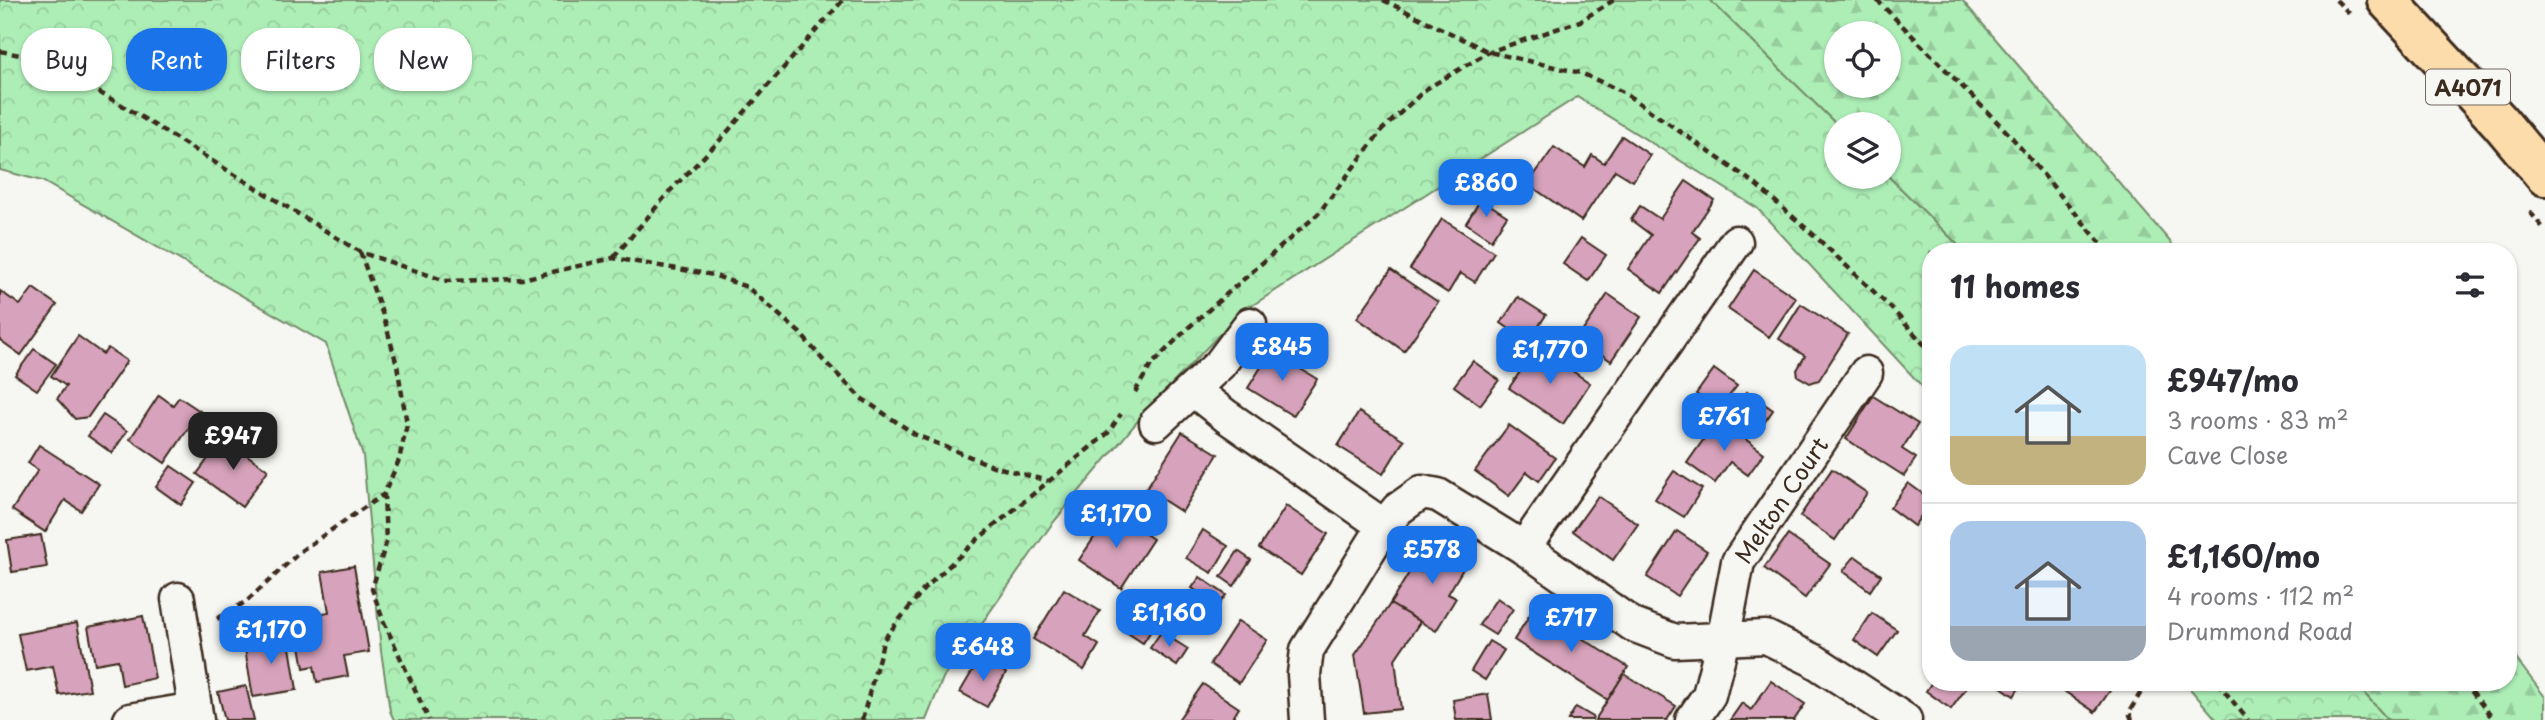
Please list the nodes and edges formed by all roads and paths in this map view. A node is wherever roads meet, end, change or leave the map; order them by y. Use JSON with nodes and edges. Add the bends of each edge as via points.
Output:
{"nodes":[{"id":1,"x":843,"y":0,"type":"edge"},
{"id":2,"x":1383,"y":0,"type":"edge"},
{"id":3,"x":1614,"y":0,"type":"edge"},
{"id":4,"x":1877,"y":0,"type":"edge"},
{"id":5,"x":2387,"y":0,"type":"edge"},
{"id":6,"x":0,"y":51,"type":"edge"},
{"id":7,"x":1489,"y":52,"type":"junction"},
{"id":8,"x":2545,"y":176,"type":"edge"},
{"id":9,"x":1736,"y":242,"type":"dead end"},
{"id":10,"x":2100,"y":243,"type":"edge"},
{"id":11,"x":360,"y":252,"type":"junction"},
{"id":12,"x":613,"y":257,"type":"junction"},
{"id":13,"x":1250,"y":324,"type":"dead end"},
{"id":14,"x":1922,"y":342,"type":"edge"},
{"id":15,"x":1866,"y":373,"type":"dead end"},
{"id":16,"x":1193,"y":390,"type":"junction"},
{"id":17,"x":1130,"y":400,"type":"dead end"},
{"id":18,"x":1123,"y":411,"type":"dead end"},
{"id":19,"x":1156,"y":423,"type":"dead end"},
{"id":20,"x":1048,"y":481,"type":"junction"},
{"id":21,"x":384,"y":494,"type":"junction"},
{"id":22,"x":1384,"y":526,"type":"junction"},
{"id":23,"x":1524,"y":548,"type":"junction"},
{"id":24,"x":180,"y":614,"type":"joint"},
{"id":25,"x":1723,"y":640,"type":"junction"},
{"id":26,"x":2142,"y":691,"type":"edge"},
{"id":27,"x":2224,"y":691,"type":"edge"},
{"id":28,"x":2471,"y":691,"type":"edge"},
{"id":29,"x":196,"y":714,"type":"edge"},
{"id":30,"x":130,"y":720,"type":"edge"},
{"id":31,"x":429,"y":720,"type":"edge"},
{"id":32,"x":862,"y":720,"type":"edge"},
{"id":33,"x":1307,"y":720,"type":"edge"},
{"id":34,"x":1692,"y":720,"type":"edge"},
{"id":35,"x":1905,"y":720,"type":"edge"},
{"id":36,"x":2132,"y":720,"type":"edge"},
{"id":37,"x":2248,"y":720,"type":"edge"},
{"id":38,"x":2494,"y":720,"type":"edge"}],
"edges":[{"from":1,"to":12,"type":"path"},
{"from":2,"to":7,"type":"path"},
{"from":3,"to":7,"type":"path","via":[[1580,21]]},
{"from":4,"to":10,"type":"path","via":[[2009,134]]},
{"from":5,"to":8,"type":"highway","number":"A4071"},
{"from":6,"to":11,"type":"path","via":[[39,59],[120,104]]},
{"from":7,"to":14,"type":"path","via":[[1581,73],[1623,92],[1733,167],[1815,236]]},
{"from":7,"to":17,"type":"path","via":[[1426,89],[1382,130],[1318,214],[1188,328],[1151,365]]},
{"from":9,"to":23,"type":"street"},
{"from":11,"to":12,"type":"path","via":[[446,281],[522,279]]},
{"from":11,"to":21,"type":"path","via":[[384,318],[407,424],[400,460]]},
{"from":12,"to":20,"type":"path","via":[[713,275],[747,286],[800,333],[861,398],[916,435],[993,466]]},
{"from":13,"to":16,"type":"street"},
{"from":15,"to":25,"type":"street","name":"Melton Court","via":[[1738,562]]},
{"from":16,"to":19,"type":"street"},
{"from":16,"to":22,"type":"street"},
{"from":18,"to":20,"type":"path","via":[[1108,433]]},
{"from":20,"to":32,"type":"path","via":[[924,589],[884,639]]},
{"from":21,"to":24,"type":"path","via":[[302,550],[247,601],[212,622]]},
{"from":21,"to":31,"type":"path","via":[[386,543],[372,589]]},
{"from":22,"to":23,"type":"street","via":[[1422,492],[1438,495]]},
{"from":22,"to":33,"type":"street","via":[[1307,650]]},
{"from":23,"to":25,"type":"street","via":[[1633,625],[1675,641]]},
{"from":24,"to":29,"type":"street"},
{"from":25,"to":34,"type":"street","name":"Melton Court","via":[[1709,695]]},
{"from":25,"to":35,"type":"street","via":[[1766,638],[1813,660]]},
{"from":26,"to":36,"type":"path","via":[[2129,712]]},
{"from":27,"to":37,"type":"path"},
{"from":28,"to":38,"type":"path"},
{"from":29,"to":30,"type":"street"}]}
